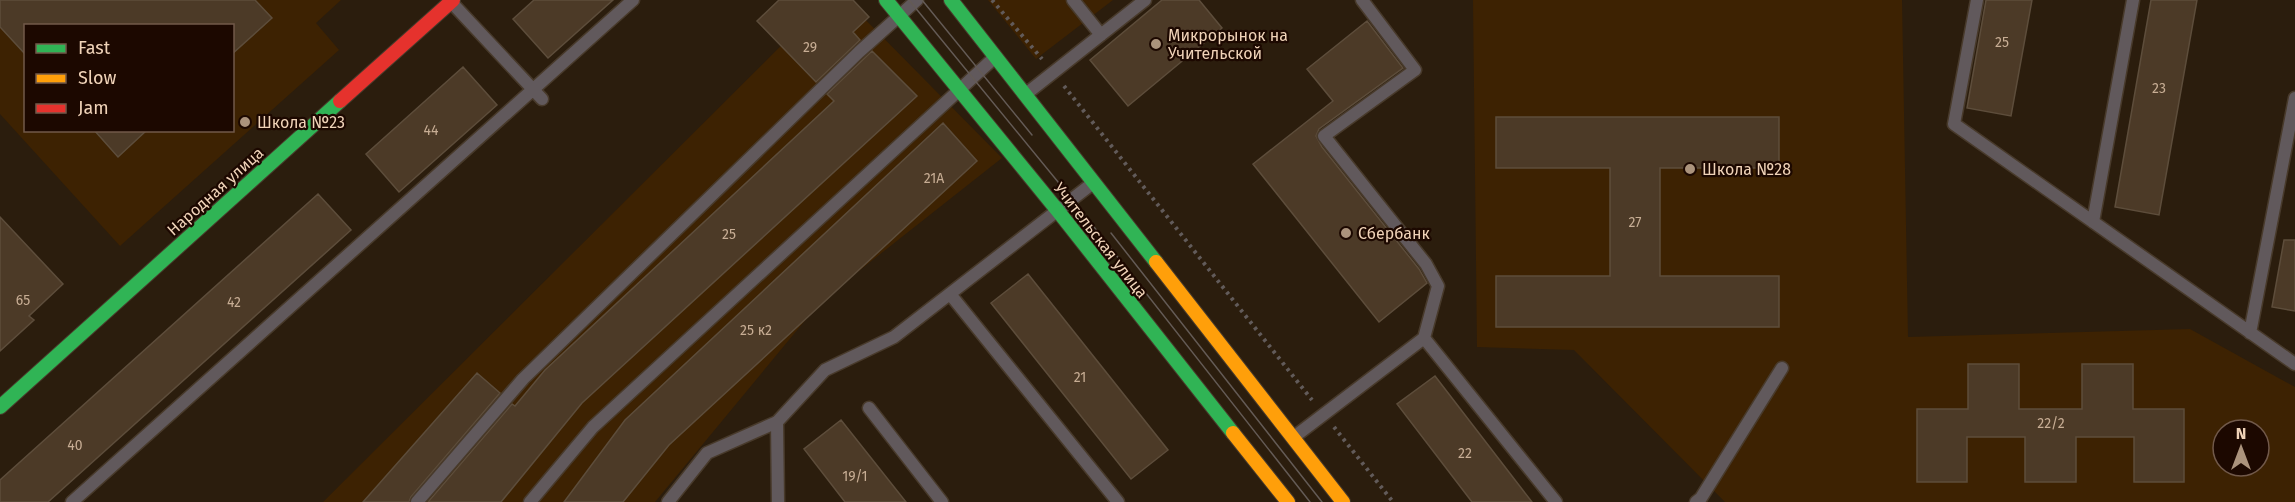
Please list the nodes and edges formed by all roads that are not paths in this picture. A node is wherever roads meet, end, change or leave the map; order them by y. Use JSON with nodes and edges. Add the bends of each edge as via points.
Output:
{"nodes":[{"id":1,"x":633,"y":0,"type":"edge"},
{"id":2,"x":886,"y":0,"type":"edge"},
{"id":3,"x":917,"y":0,"type":"edge"},
{"id":4,"x":951,"y":0,"type":"edge"},
{"id":5,"x":1073,"y":0,"type":"edge"},
{"id":6,"x":1145,"y":0,"type":"edge"},
{"id":7,"x":1362,"y":0,"type":"edge"},
{"id":8,"x":1977,"y":0,"type":"edge"},
{"id":9,"x":2133,"y":0,"type":"edge"},
{"id":10,"x":452,"y":1,"type":"edge"},
{"id":11,"x":900,"y":16,"type":"junction"},
{"id":12,"x":1101,"y":34,"type":"junction"},
{"id":13,"x":995,"y":57,"type":"junction"},
{"id":14,"x":959,"y":88,"type":"junction"},
{"id":15,"x":532,"y":89,"type":"junction"},
{"id":16,"x":1025,"y":94,"type":"junction"},
{"id":17,"x":2295,"y":98,"type":"edge"},
{"id":18,"x":542,"y":99,"type":"dead end"},
{"id":19,"x":1094,"y":182,"type":"junction"},
{"id":20,"x":1058,"y":211,"type":"junction"},
{"id":21,"x":2093,"y":222,"type":"junction"},
{"id":22,"x":950,"y":294,"type":"junction"},
{"id":23,"x":2250,"y":333,"type":"junction"},
{"id":24,"x":1424,"y":338,"type":"junction"},
{"id":25,"x":2295,"y":364,"type":"edge"},
{"id":26,"x":1782,"y":368,"type":"dead end"},
{"id":27,"x":0,"y":407,"type":"edge"},
{"id":28,"x":869,"y":408,"type":"dead end"},
{"id":29,"x":777,"y":422,"type":"junction"},
{"id":30,"x":1293,"y":438,"type":"junction"},
{"id":31,"x":72,"y":502,"type":"edge"},
{"id":32,"x":417,"y":502,"type":"edge"},
{"id":33,"x":530,"y":502,"type":"edge"},
{"id":34,"x":668,"y":502,"type":"edge"},
{"id":35,"x":778,"y":502,"type":"edge"},
{"id":36,"x":942,"y":502,"type":"edge"},
{"id":37,"x":1118,"y":502,"type":"edge"},
{"id":38,"x":1288,"y":502,"type":"edge"},
{"id":39,"x":1344,"y":502,"type":"edge"},
{"id":40,"x":1556,"y":502,"type":"edge"},
{"id":41,"x":1696,"y":502,"type":"edge"}],
"edges":[{"from":1,"to":15,"type":"lane"},
{"from":2,"to":11,"type":"main road","name":"Учительская улица"},
{"from":3,"to":11,"type":"lane"},
{"from":4,"to":13,"type":"main road","name":"Учительская улица"},
{"from":5,"to":12,"type":"lane"},
{"from":6,"to":12,"type":"lane"},
{"from":7,"to":24,"type":"lane","via":[[1415,70],[1324,136],[1426,264],[1438,286]]},
{"from":8,"to":21,"type":"lane","via":[[1954,124]]},
{"from":9,"to":21,"type":"lane"},
{"from":10,"to":15,"type":"lane"},
{"from":10,"to":27,"type":"main road","name":"Народная улица"},
{"from":11,"to":14,"type":"main road","name":"Учительская улица"},
{"from":11,"to":32,"type":"lane","via":[[523,379]]},
{"from":12,"to":16,"type":"lane"},
{"from":13,"to":14,"type":"lane"},
{"from":13,"to":16,"type":"main road","name":"Учительская улица"},
{"from":14,"to":20,"type":"main road","name":"Учительская улица"},
{"from":14,"to":33,"type":"lane","via":[[593,427]]},
{"from":15,"to":18,"type":"lane"},
{"from":15,"to":31,"type":"lane"},
{"from":16,"to":19,"type":"main road","name":"Учительская улица"},
{"from":17,"to":23,"type":"lane"},
{"from":19,"to":20,"type":"lane"},
{"from":19,"to":30,"type":"main road","name":"Учительская улица"},
{"from":20,"to":22,"type":"lane"},
{"from":20,"to":38,"type":"main road","name":"Учительская улица"},
{"from":21,"to":23,"type":"lane"},
{"from":22,"to":29,"type":"lane","via":[[894,337],[825,370]]},
{"from":22,"to":37,"type":"lane"},
{"from":23,"to":25,"type":"lane"},
{"from":24,"to":30,"type":"lane"},
{"from":24,"to":40,"type":"lane"},
{"from":26,"to":41,"type":"lane"},
{"from":28,"to":36,"type":"lane"},
{"from":29,"to":34,"type":"lane","via":[[707,453]]},
{"from":29,"to":35,"type":"lane"},
{"from":30,"to":39,"type":"main road","name":"Учительская улица"}]}
